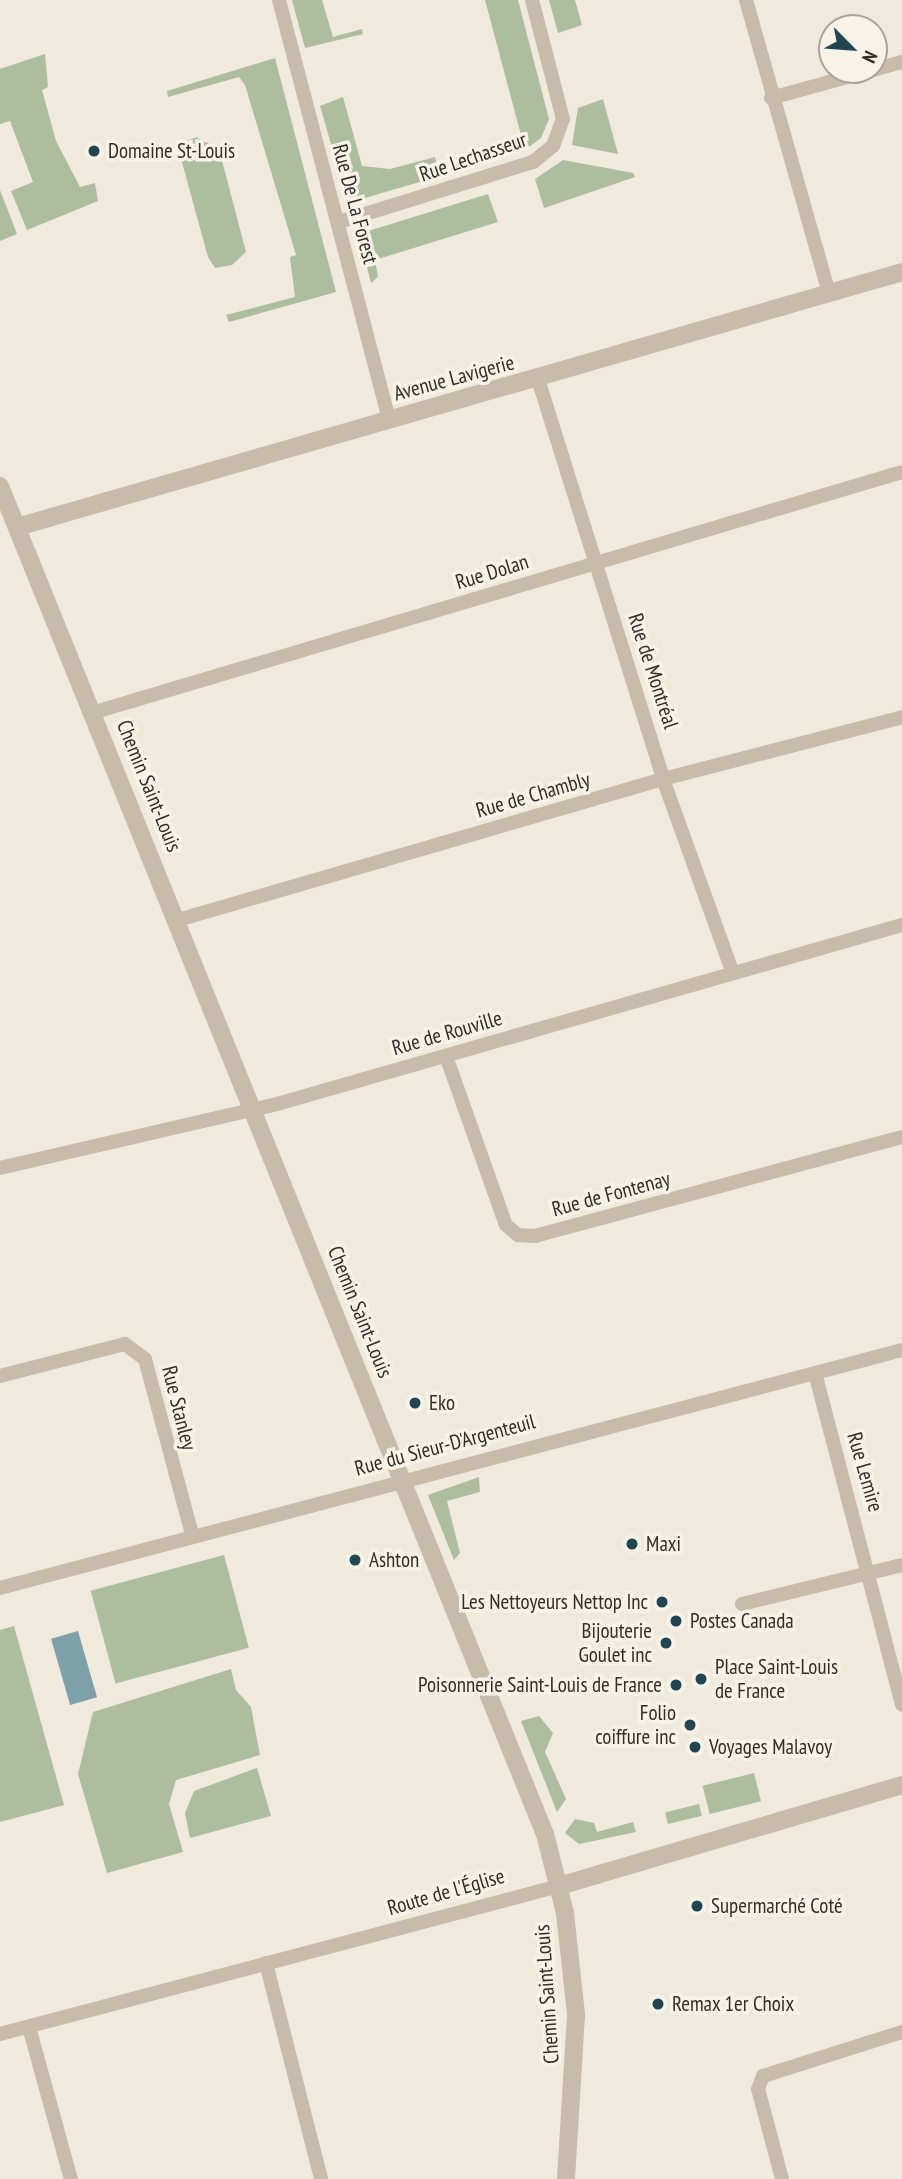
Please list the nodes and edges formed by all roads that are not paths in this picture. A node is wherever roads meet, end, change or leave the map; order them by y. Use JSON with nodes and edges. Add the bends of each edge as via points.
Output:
{"nodes":[{"id":1,"x":279,"y":0,"type":"edge"},
{"id":2,"x":532,"y":0,"type":"edge"},
{"id":3,"x":746,"y":0,"type":"edge"},
{"id":4,"x":902,"y":62,"type":"edge"},
{"id":5,"x":771,"y":98,"type":"junction"},
{"id":6,"x":339,"y":222,"type":"junction"},
{"id":7,"x":902,"y":272,"type":"edge"},
{"id":8,"x":828,"y":293,"type":"junction"},
{"id":9,"x":538,"y":379,"type":"junction"},
{"id":10,"x":389,"y":419,"type":"junction"},
{"id":11,"x":902,"y":472,"type":"edge"},
{"id":12,"x":0,"y":486,"type":"edge"},
{"id":13,"x":17,"y":527,"type":"junction"},
{"id":14,"x":597,"y":564,"type":"junction"},
{"id":15,"x":95,"y":712,"type":"junction"},
{"id":16,"x":902,"y":717,"type":"edge"},
{"id":17,"x":663,"y":779,"type":"junction"},
{"id":18,"x":178,"y":920,"type":"junction"},
{"id":19,"x":902,"y":925,"type":"edge"},
{"id":20,"x":733,"y":974,"type":"junction"},
{"id":21,"x":446,"y":1056,"type":"junction"},
{"id":22,"x":254,"y":1110,"type":"junction"},
{"id":23,"x":902,"y":1137,"type":"edge"},
{"id":24,"x":0,"y":1168,"type":"edge"},
{"id":25,"x":902,"y":1350,"type":"edge"},
{"id":26,"x":815,"y":1373,"type":"junction"},
{"id":27,"x":0,"y":1376,"type":"edge"},
{"id":28,"x":403,"y":1479,"type":"junction"},
{"id":29,"x":192,"y":1535,"type":"junction"},
{"id":30,"x":902,"y":1565,"type":"edge"},
{"id":31,"x":872,"y":1573,"type":"junction"},
{"id":32,"x":0,"y":1587,"type":"edge"},
{"id":33,"x":742,"y":1604,"type":"dead end"},
{"id":34,"x":902,"y":1704,"type":"edge"},
{"id":35,"x":902,"y":1785,"type":"edge"},
{"id":36,"x":559,"y":1886,"type":"junction"},
{"id":37,"x":266,"y":1963,"type":"junction"},
{"id":38,"x":29,"y":2026,"type":"junction"},
{"id":39,"x":902,"y":2032,"type":"edge"},
{"id":40,"x":0,"y":2034,"type":"edge"},
{"id":41,"x":71,"y":2179,"type":"edge"},
{"id":42,"x":321,"y":2179,"type":"edge"},
{"id":43,"x":566,"y":2179,"type":"edge"},
{"id":44,"x":782,"y":2179,"type":"edge"}],
"edges":[{"from":1,"to":6,"type":"street","name":"Rue De La Forest"},
{"from":2,"to":6,"type":"street","name":"Rue Lechasseur","via":[[563,119],[553,146],[533,162]]},
{"from":3,"to":5,"type":"street"},
{"from":4,"to":5,"type":"street"},
{"from":5,"to":8,"type":"street"},
{"from":6,"to":10,"type":"street","name":"Rue De La Forest"},
{"from":7,"to":8,"type":"street","name":"Avenue Lavigerie"},
{"from":8,"to":9,"type":"street","name":"Avenue Lavigerie"},
{"from":9,"to":10,"type":"street","name":"Avenue Lavigerie"},
{"from":9,"to":14,"type":"street","name":"Rue de Montréal"},
{"from":10,"to":13,"type":"street","name":"Avenue Lavigerie"},
{"from":11,"to":14,"type":"street","name":"Rue Dolan"},
{"from":12,"to":13,"type":"street","name":"Chemin Saint-Louis"},
{"from":13,"to":15,"type":"street","name":"Chemin Saint-Louis"},
{"from":14,"to":15,"type":"street","name":"Rue Dolan"},
{"from":14,"to":17,"type":"street","name":"Rue de Montréal"},
{"from":15,"to":18,"type":"street","name":"Chemin Saint-Louis"},
{"from":16,"to":17,"type":"street","name":"Rue de Chambly"},
{"from":17,"to":18,"type":"street","name":"Rue de Chambly"},
{"from":17,"to":20,"type":"street","name":"Rue de Montréal"},
{"from":18,"to":22,"type":"street","name":"Chemin Saint-Louis"},
{"from":19,"to":20,"type":"street","name":"Rue de Rouville"},
{"from":20,"to":21,"type":"street","name":"Rue de Rouville"},
{"from":21,"to":22,"type":"street","name":"Rue de Rouville"},
{"from":21,"to":23,"type":"street","name":"Rue de Fontenay","via":[[506,1225],[518,1235],[535,1236]]},
{"from":22,"to":24,"type":"street","name":"Rue de Rouville"},
{"from":22,"to":28,"type":"street","name":"Chemin Saint-Louis"},
{"from":25,"to":26,"type":"street","name":"Rue du Sieur-D'Argenteuil"},
{"from":26,"to":28,"type":"street","name":"Rue du Sieur-D'Argenteuil"},
{"from":26,"to":31,"type":"street","name":"Rue Lemire"},
{"from":27,"to":29,"type":"street","name":"Rue Stanley","via":[[125,1344],[145,1359]]},
{"from":28,"to":29,"type":"street","name":"Rue du Sieur-D'Argenteuil"},
{"from":28,"to":36,"type":"street","name":"Chemin Saint-Louis","via":[[545,1834]]},
{"from":29,"to":32,"type":"street","name":"Rue du Sieur-D'Argenteuil"},
{"from":30,"to":31,"type":"street"},
{"from":31,"to":33,"type":"street"},
{"from":31,"to":34,"type":"street","name":"Rue Lemire"},
{"from":35,"to":36,"type":"street","name":"Route de l'Église"},
{"from":36,"to":37,"type":"street","name":"Route de l'Église"},
{"from":36,"to":43,"type":"street","name":"Chemin Saint-Louis","via":[[576,2015]]},
{"from":37,"to":38,"type":"street","name":"Route de l'Église"},
{"from":37,"to":42,"type":"street"},
{"from":38,"to":40,"type":"street","name":"Route de l'Église"},
{"from":38,"to":41,"type":"street"},
{"from":39,"to":44,"type":"street","via":[[772,2069],[758,2089]]}]}
